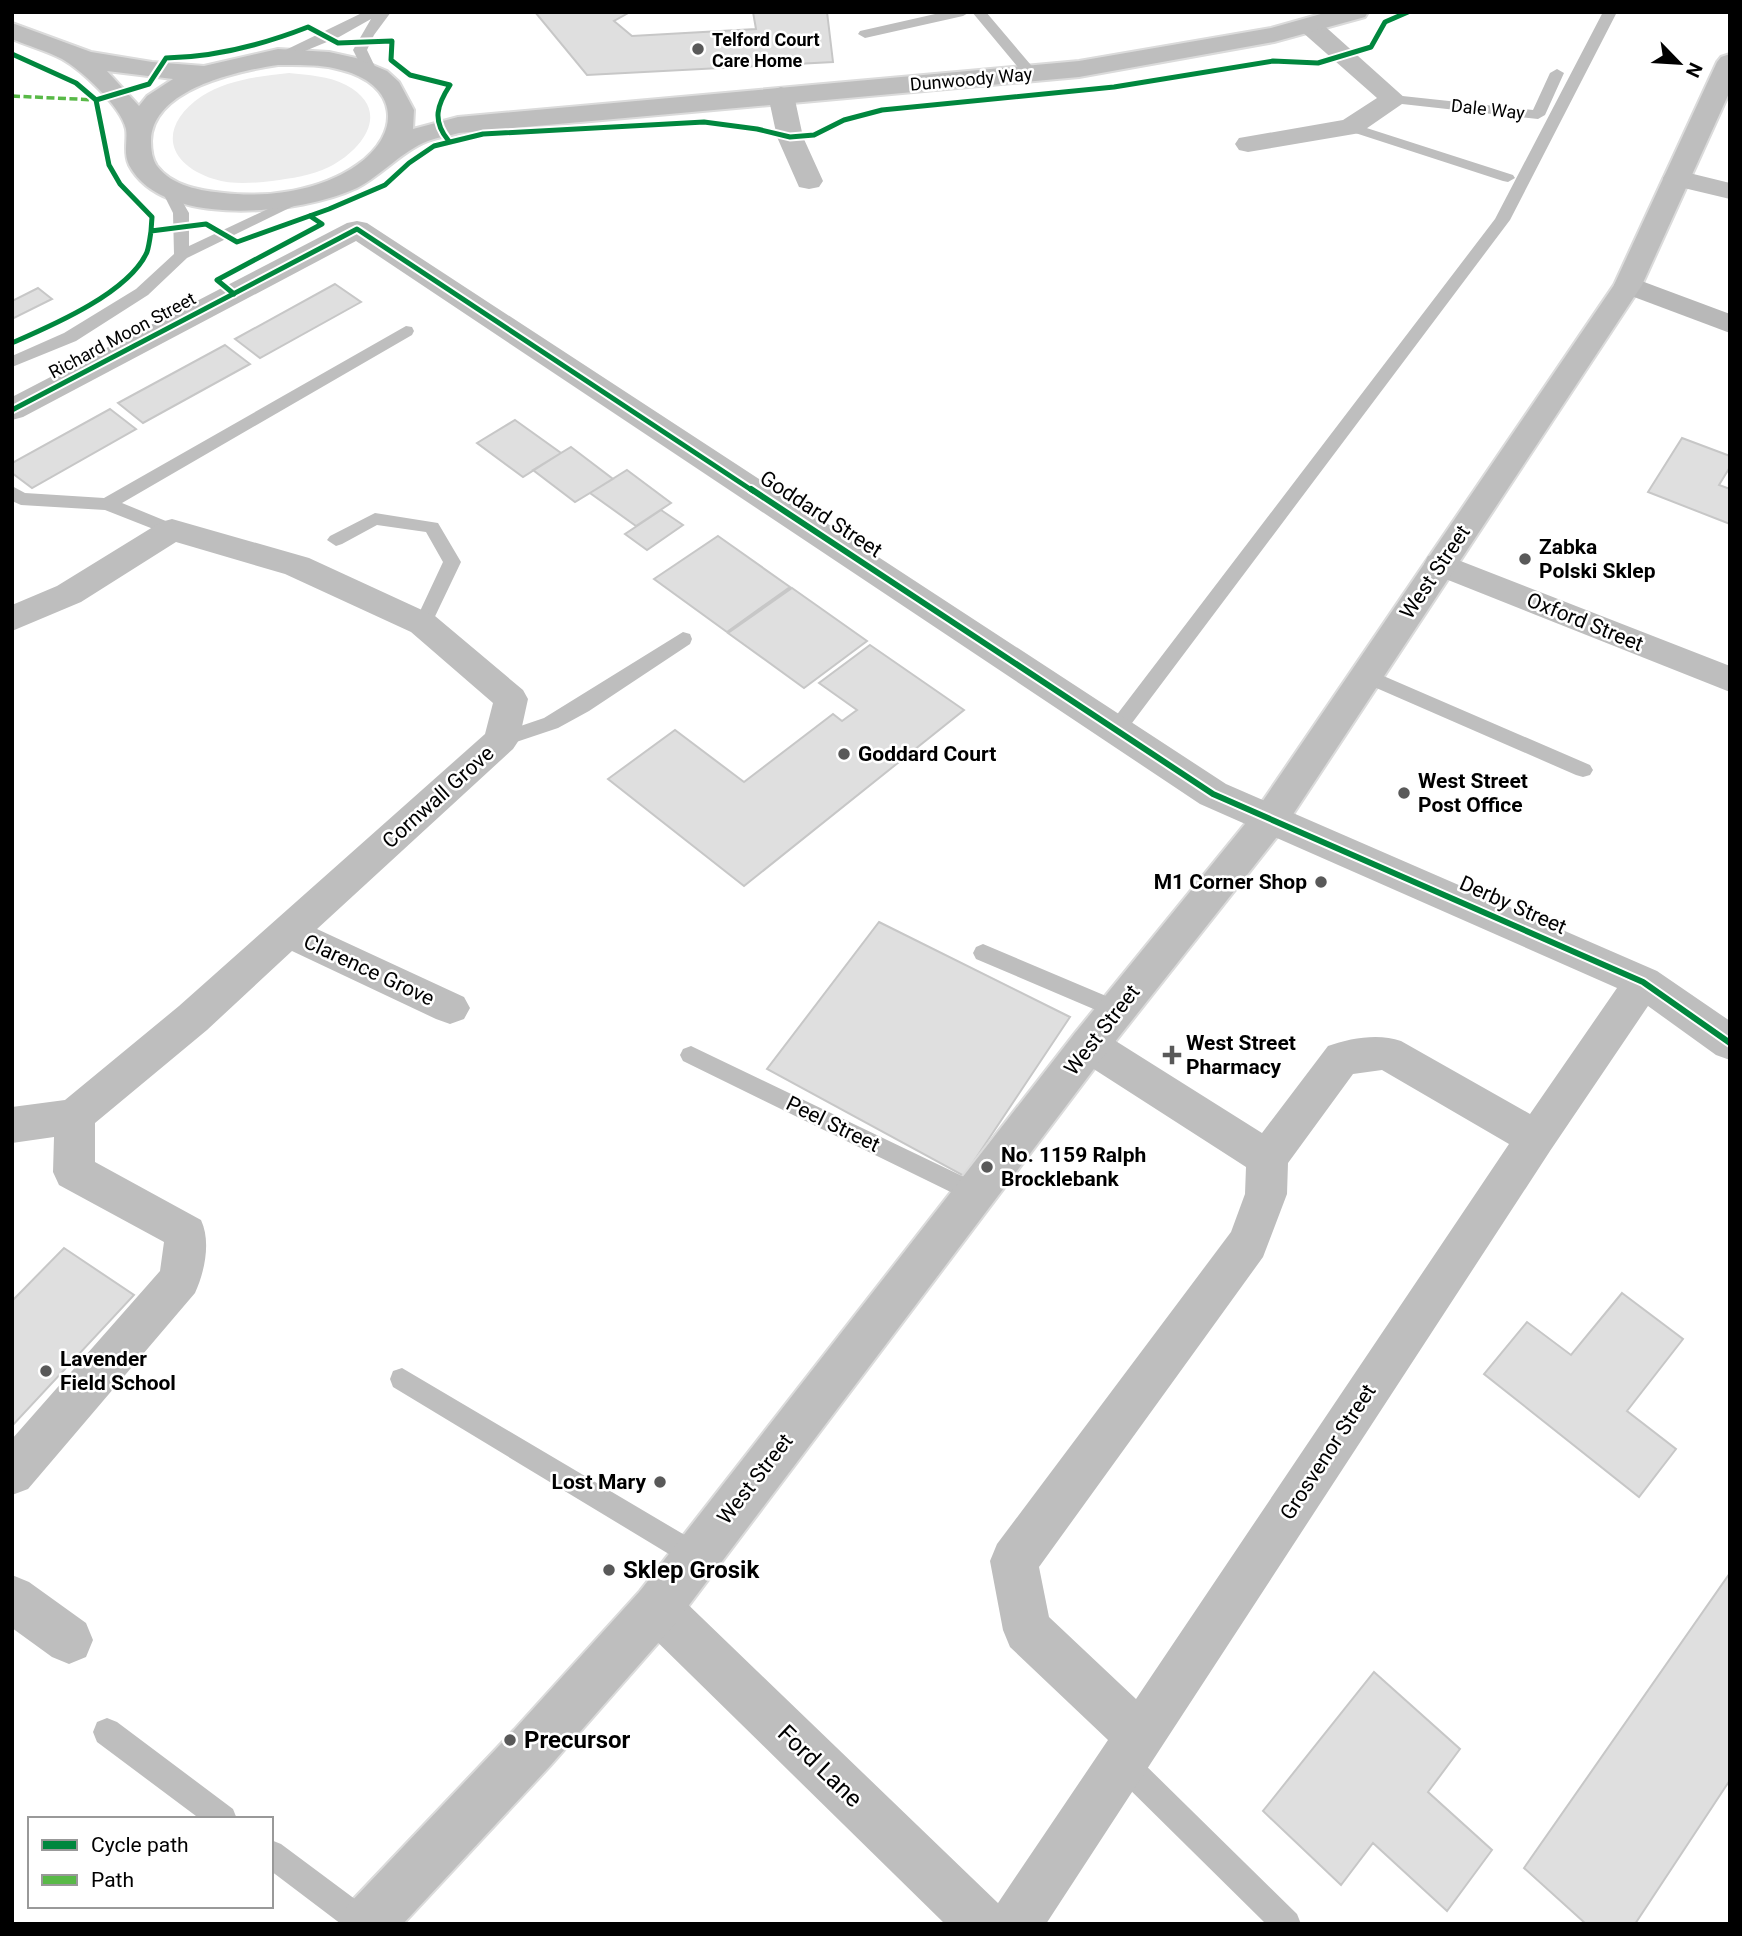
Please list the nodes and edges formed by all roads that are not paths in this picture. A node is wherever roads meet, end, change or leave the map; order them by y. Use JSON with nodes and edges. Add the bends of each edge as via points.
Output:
{"nodes":[{"id":1,"x":375,"y":12,"type":"edge"},
{"id":2,"x":384,"y":12,"type":"edge"},
{"id":3,"x":964,"y":12,"type":"edge"},
{"id":4,"x":979,"y":12,"type":"edge"},
{"id":5,"x":1356,"y":12,"type":"edge"},
{"id":6,"x":1610,"y":12,"type":"edge"},
{"id":7,"x":1310,"y":26,"type":"junction"},
{"id":8,"x":12,"y":30,"type":"edge"},
{"id":9,"x":865,"y":34,"type":"dead end"},
{"id":10,"x":68,"y":53,"type":"junction"},
{"id":11,"x":278,"y":57,"type":"junction"},
{"id":12,"x":1729,"y":63,"type":"edge"},
{"id":13,"x":370,"y":71,"type":"junction"},
{"id":14,"x":1558,"y":73,"type":"dead end"},
{"id":15,"x":204,"y":74,"type":"junction"},
{"id":16,"x":1031,"y":74,"type":"junction"},
{"id":17,"x":394,"y":90,"type":"junction"},
{"id":18,"x":781,"y":95,"type":"junction"},
{"id":19,"x":1393,"y":99,"type":"junction"},
{"id":20,"x":580,"y":112,"type":"junction"},
{"id":21,"x":1351,"y":127,"type":"junction"},
{"id":22,"x":139,"y":129,"type":"junction"},
{"id":23,"x":1248,"y":144,"type":"dead end"},
{"id":24,"x":381,"y":159,"type":"junction"},
{"id":25,"x":1508,"y":178,"type":"dead end"},
{"id":26,"x":1677,"y":178,"type":"junction"},
{"id":27,"x":809,"y":181,"type":"dead end"},
{"id":28,"x":167,"y":187,"type":"junction"},
{"id":29,"x":1730,"y":191,"type":"edge"},
{"id":30,"x":309,"y":196,"type":"junction"},
{"id":31,"x":357,"y":229,"type":"joint"},
{"id":32,"x":182,"y":254,"type":"junction"},
{"id":33,"x":1628,"y":285,"type":"junction"},
{"id":34,"x":1730,"y":324,"type":"edge"},
{"id":35,"x":406,"y":331,"type":"dead end"},
{"id":36,"x":12,"y":362,"type":"edge"},
{"id":37,"x":12,"y":410,"type":"edge"},
{"id":38,"x":12,"y":492,"type":"edge"},
{"id":39,"x":107,"y":503,"type":"junction"},
{"id":40,"x":172,"y":530,"type":"junction"},
{"id":41,"x":336,"y":540,"type":"dead end"},
{"id":42,"x":1440,"y":564,"type":"junction"},
{"id":43,"x":12,"y":619,"type":"edge"},
{"id":44,"x":423,"y":624,"type":"junction"},
{"id":45,"x":682,"y":639,"type":"dead end"},
{"id":46,"x":1366,"y":675,"type":"junction"},
{"id":47,"x":1730,"y":680,"type":"edge"},
{"id":48,"x":1116,"y":730,"type":"junction"},
{"id":49,"x":501,"y":740,"type":"junction"},
{"id":50,"x":1583,"y":770,"type":"dead end"},
{"id":51,"x":1271,"y":817,"type":"junction"},
{"id":52,"x":288,"y":932,"type":"junction"},
{"id":53,"x":983,"y":953,"type":"dead end"},
{"id":54,"x":1643,"y":982,"type":"junction"},
{"id":55,"x":450,"y":1008,"type":"dead end"},
{"id":56,"x":1117,"y":1010,"type":"junction"},
{"id":57,"x":1730,"y":1043,"type":"edge"},
{"id":58,"x":1089,"y":1045,"type":"junction"},
{"id":59,"x":691,"y":1055,"type":"dead end"},
{"id":60,"x":75,"y":1116,"type":"junction"},
{"id":61,"x":12,"y":1125,"type":"edge"},
{"id":62,"x":1536,"y":1138,"type":"junction"},
{"id":63,"x":1267,"y":1158,"type":"junction"},
{"id":64,"x":975,"y":1193,"type":"junction"},
{"id":65,"x":402,"y":1379,"type":"dead end"},
{"id":66,"x":12,"y":1473,"type":"edge"},
{"id":67,"x":696,"y":1556,"type":"junction"},
{"id":68,"x":12,"y":1599,"type":"edge"},
{"id":69,"x":657,"y":1608,"type":"junction"},
{"id":70,"x":69,"y":1640,"type":"dead end"},
{"id":71,"x":107,"y":1732,"type":"dead end"},
{"id":72,"x":1131,"y":1750,"type":"junction"},
{"id":73,"x":220,"y":1817,"type":"edge"},
{"id":74,"x":273,"y":1855,"type":"edge"},
{"id":75,"x":366,"y":1924,"type":"edge"},
{"id":76,"x":983,"y":1924,"type":"edge"},
{"id":77,"x":1015,"y":1924,"type":"edge"},
{"id":78,"x":1287,"y":1924,"type":"edge"}],
"edges":[{"from":1,"to":11,"type":"lane"},
{"from":2,"to":13,"type":"lane","via":[[360,50]]},
{"from":3,"to":9,"type":"lane"},
{"from":4,"to":16,"type":"lane"},
{"from":5,"to":7,"type":"street","name":"Dunwoody Way"},
{"from":6,"to":48,"type":"lane","via":[[1502,220]]},
{"from":7,"to":16,"type":"street","name":"Dunwoody Way"},
{"from":7,"to":19,"type":"street"},
{"from":8,"to":10,"type":"street"},
{"from":10,"to":15,"type":"street","via":[[158,71]]},
{"from":10,"to":22,"type":"street","via":[[110,84],[128,105]]},
{"from":11,"to":13,"type":"street","via":[[312,57]]},
{"from":11,"to":15,"type":"street","via":[[227,65]]},
{"from":12,"to":26,"type":"street","name":"West Street"},
{"from":13,"to":17,"type":"street"},
{"from":14,"to":19,"type":"lane","name":"Dale Way","via":[[1538,115]]},
{"from":15,"to":22,"type":"street","via":[[174,89],[151,108]]},
{"from":16,"to":18,"type":"street","name":"Dunwoody Way"},
{"from":17,"to":20,"type":"street","name":"Dunwoody Way","via":[[438,103]]},
{"from":17,"to":24,"type":"street","via":[[404,111],[399,136]]},
{"from":18,"to":20,"type":"street","name":"Dunwoody Way"},
{"from":18,"to":27,"type":"street","via":[[790,137]]},
{"from":19,"to":21,"type":"street"},
{"from":20,"to":24,"type":"street","name":"Dunwoody Way","via":[[458,125],[417,136]]},
{"from":21,"to":23,"type":"street"},
{"from":21,"to":25,"type":"lane"},
{"from":22,"to":28,"type":"street","via":[[136,150],[146,170]]},
{"from":24,"to":30,"type":"street","name":"Dunwoody Way","via":[[349,180]]},
{"from":26,"to":29,"type":"street"},
{"from":26,"to":33,"type":"street","name":"West Street"},
{"from":28,"to":30,"type":"street","name":"Dunwoody Way","via":[[231,204]]},
{"from":28,"to":32,"type":"lane","via":[[181,213]]},
{"from":30,"to":32,"type":"lane"},
{"from":31,"to":37,"type":"street","name":"Richard Moon Street"},
{"from":31,"to":48,"type":"street","name":"Goddard Street"},
{"from":32,"to":36,"type":"lane","via":[[142,292],[70,337]]},
{"from":33,"to":34,"type":"street"},
{"from":33,"to":42,"type":"street","name":"West Street"},
{"from":35,"to":39,"type":"lane"},
{"from":38,"to":39,"type":"lane","via":[[21,499]]},
{"from":39,"to":40,"type":"lane"},
{"from":40,"to":43,"type":"street","via":[[69,594]]},
{"from":40,"to":44,"type":"street","name":"Cornwall Grove","via":[[297,566]]},
{"from":41,"to":44,"type":"lane","via":[[375,519],[432,527],[452,562]]},
{"from":42,"to":46,"type":"street","name":"West Street"},
{"from":42,"to":47,"type":"street","name":"Oxford Street"},
{"from":44,"to":49,"type":"street","name":"Cornwall Grove","via":[[511,699]]},
{"from":45,"to":49,"type":"lane","via":[[582,706],[551,723]]},
{"from":46,"to":50,"type":"lane"},
{"from":46,"to":51,"type":"street","name":"West Street"},
{"from":48,"to":51,"type":"street","name":"Goddard Street","via":[[1213,793]]},
{"from":49,"to":52,"type":"street","name":"Cornwall Grove"},
{"from":51,"to":54,"type":"street","name":"Derby Street"},
{"from":51,"to":56,"type":"street","name":"West Street"},
{"from":52,"to":55,"type":"street","name":"Clarence Grove"},
{"from":52,"to":60,"type":"street","name":"Cornwall Grove"},
{"from":53,"to":56,"type":"lane"},
{"from":54,"to":57,"type":"street","name":"Derby Street"},
{"from":54,"to":62,"type":"street","name":"Grosvenor Street"},
{"from":56,"to":58,"type":"street","name":"West Street"},
{"from":58,"to":63,"type":"street"},
{"from":58,"to":64,"type":"street","name":"West Street"},
{"from":59,"to":64,"type":"lane","name":"Peel Street"},
{"from":60,"to":61,"type":"street"},
{"from":60,"to":66,"type":"street","via":[[74,1172],[186,1233],[180,1279]]},
{"from":62,"to":63,"type":"street","via":[[1387,1053],[1342,1058]]},
{"from":62,"to":72,"type":"street","name":"Grosvenor Street"},
{"from":63,"to":72,"type":"street","via":[[1266,1194],[1248,1243],[1014,1561],[1027,1630]]},
{"from":64,"to":67,"type":"street","name":"West Street"},
{"from":65,"to":67,"type":"lane"},
{"from":67,"to":69,"type":"street","name":"West Street"},
{"from":68,"to":70,"type":"street"},
{"from":69,"to":75,"type":"street","name":"West Street","via":[[533,1748]]},
{"from":69,"to":76,"type":"street","name":"Ford Lane"},
{"from":71,"to":73,"type":"lane"},
{"from":72,"to":77,"type":"street","name":"Grosvenor Street"},
{"from":72,"to":78,"type":"lane"},
{"from":74,"to":75,"type":"lane"}]}
